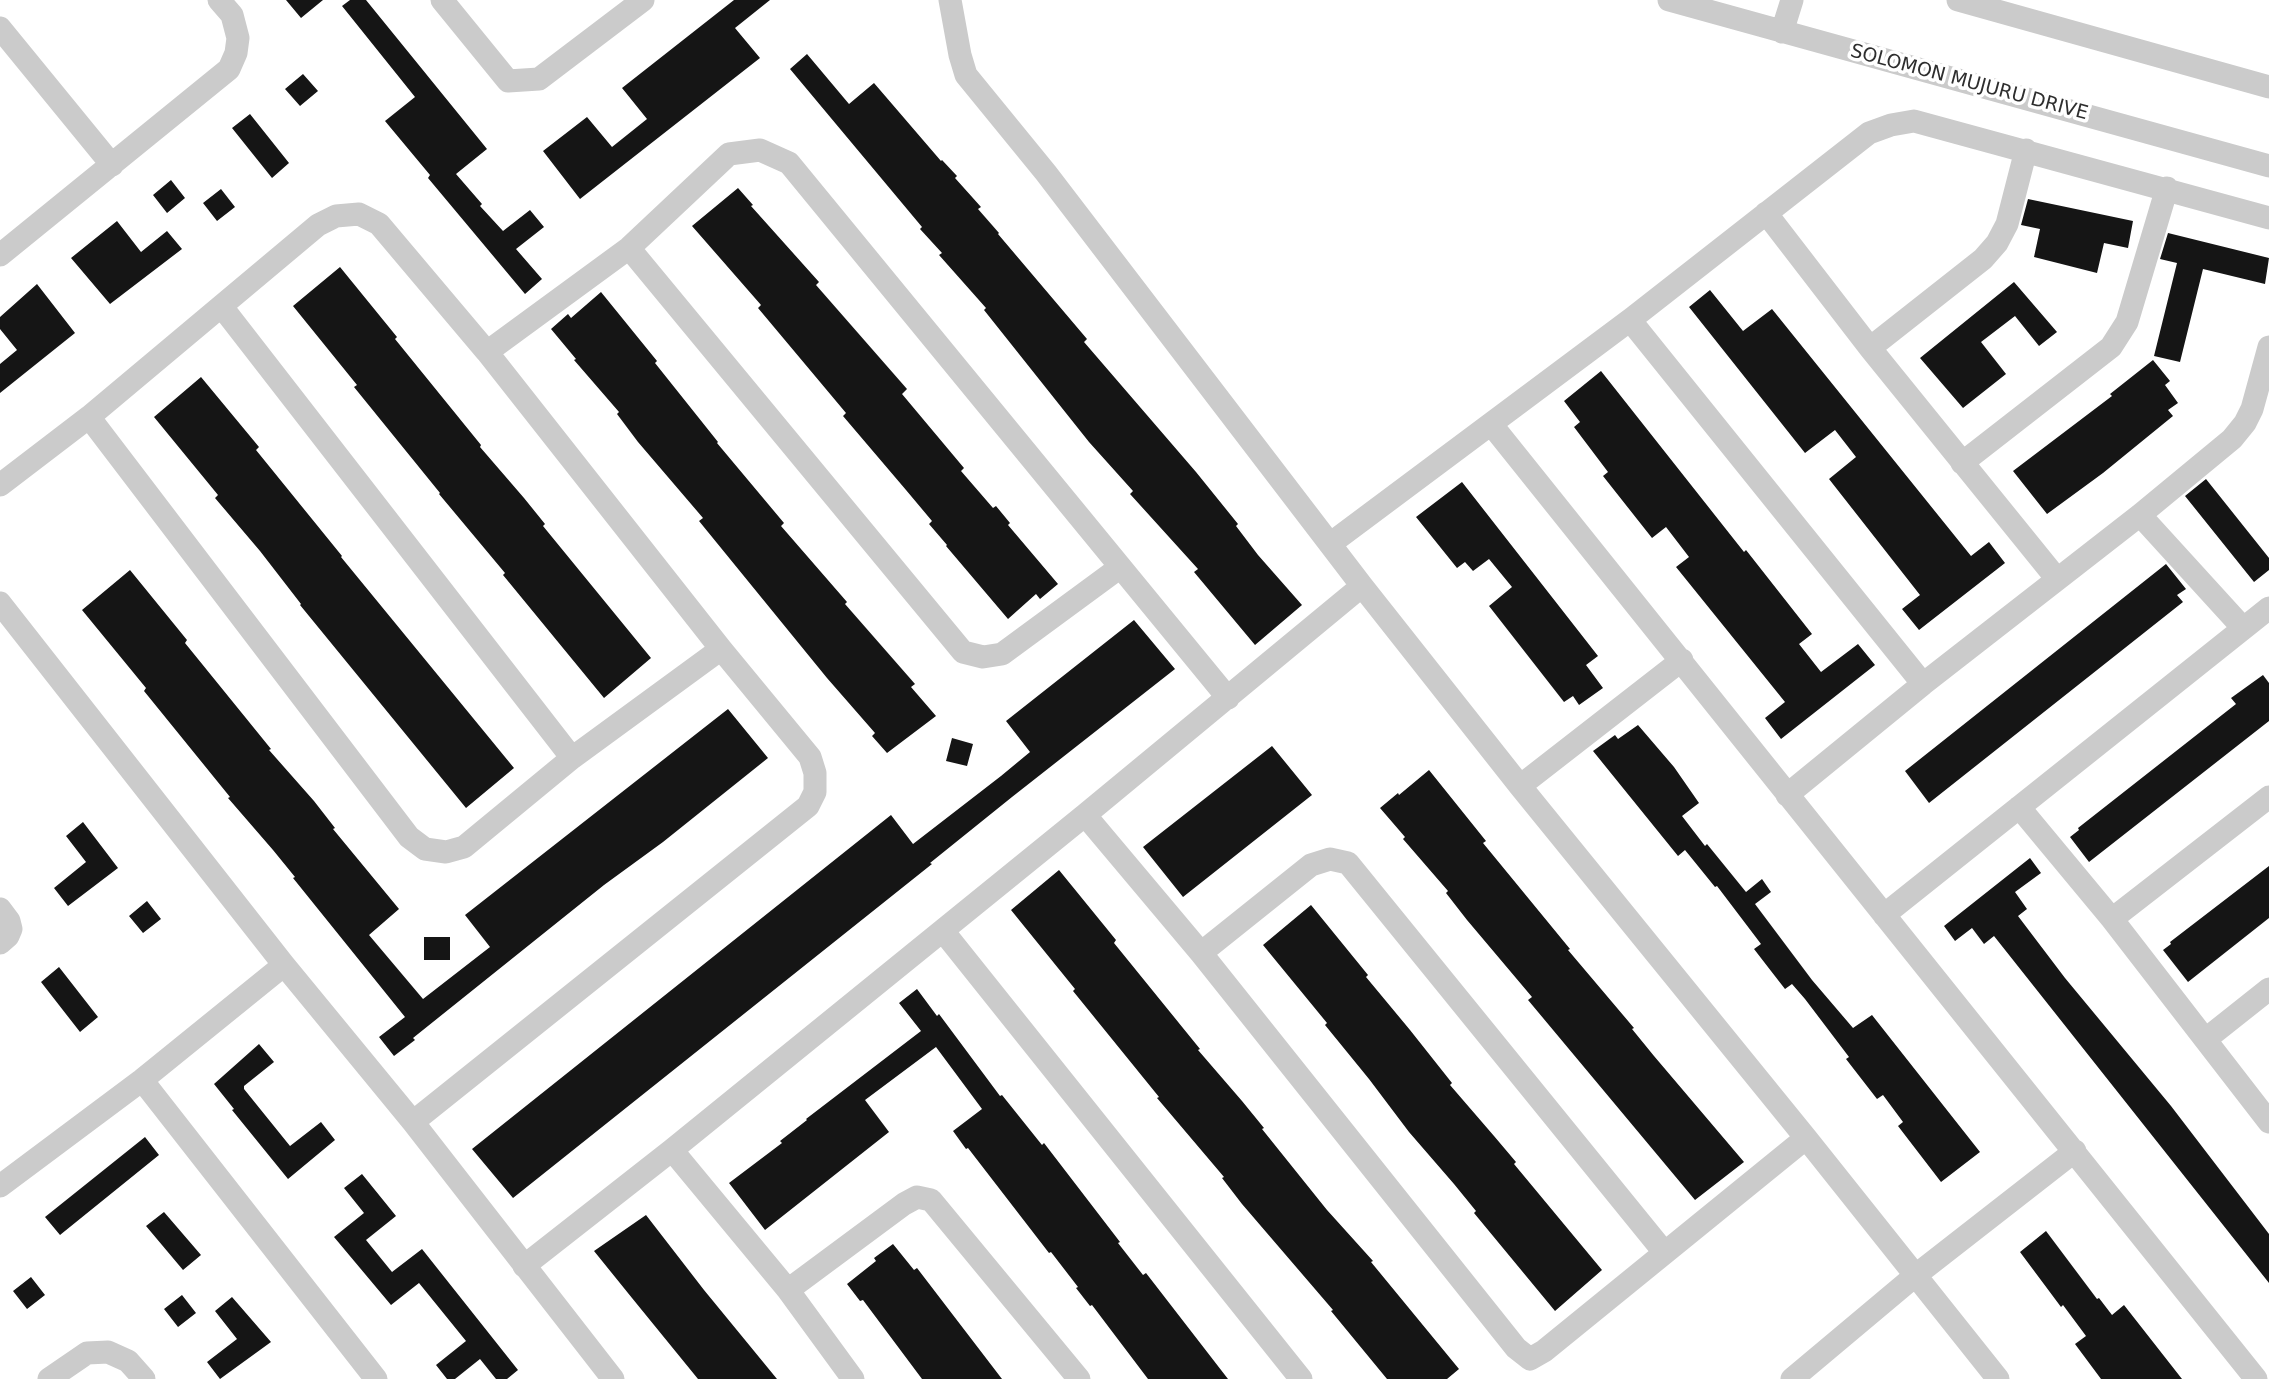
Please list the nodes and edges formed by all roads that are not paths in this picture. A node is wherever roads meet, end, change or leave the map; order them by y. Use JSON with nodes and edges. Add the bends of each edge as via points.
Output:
{"nodes":[{"id":1,"x":219,"y":0,"type":"edge"},
{"id":2,"x":442,"y":0,"type":"edge"},
{"id":3,"x":643,"y":0,"type":"edge"},
{"id":4,"x":950,"y":0,"type":"edge"},
{"id":5,"x":1669,"y":0,"type":"edge"},
{"id":6,"x":1792,"y":0,"type":"edge"},
{"id":7,"x":1958,"y":0,"type":"edge"},
{"id":8,"x":0,"y":28,"type":"edge"},
{"id":9,"x":1782,"y":32,"type":"junction"},
{"id":10,"x":2269,"y":87,"type":"edge"},
{"id":11,"x":2026,"y":150,"type":"junction"},
{"id":12,"x":112,"y":165,"type":"junction"},
{"id":13,"x":2269,"y":166,"type":"edge"},
{"id":14,"x":2167,"y":188,"type":"junction"},
{"id":15,"x":1766,"y":214,"type":"junction"},
{"id":16,"x":2269,"y":218,"type":"edge"},
{"id":17,"x":629,"y":248,"type":"junction"},
{"id":18,"x":0,"y":255,"type":"edge"},
{"id":19,"x":222,"y":307,"type":"junction"},
{"id":20,"x":1630,"y":320,"type":"junction"},
{"id":21,"x":2269,"y":347,"type":"edge"},
{"id":22,"x":1870,"y":348,"type":"junction"},
{"id":23,"x":487,"y":352,"type":"junction"},
{"id":24,"x":89,"y":417,"type":"junction"},
{"id":25,"x":1491,"y":424,"type":"junction"},
{"id":26,"x":1962,"y":463,"type":"junction"},
{"id":27,"x":0,"y":485,"type":"edge"},
{"id":28,"x":2140,"y":515,"type":"junction"},
{"id":29,"x":1329,"y":544,"type":"junction"},
{"id":30,"x":1119,"y":568,"type":"junction"},
{"id":31,"x":2057,"y":579,"type":"junction"},
{"id":32,"x":1362,"y":586,"type":"junction"},
{"id":33,"x":0,"y":603,"type":"edge"},
{"id":34,"x":2269,"y":608,"type":"edge"},
{"id":35,"x":2243,"y":628,"type":"junction"},
{"id":36,"x":721,"y":649,"type":"junction"},
{"id":37,"x":1682,"y":660,"type":"junction"},
{"id":38,"x":1923,"y":684,"type":"junction"},
{"id":39,"x":1228,"y":698,"type":"junction"},
{"id":40,"x":572,"y":758,"type":"junction"},
{"id":41,"x":1520,"y":786,"type":"junction"},
{"id":42,"x":1787,"y":794,"type":"junction"},
{"id":43,"x":2269,"y":797,"type":"edge"},
{"id":44,"x":2020,"y":807,"type":"junction"},
{"id":45,"x":1085,"y":815,"type":"junction"},
{"id":46,"x":0,"y":909,"type":"edge"},
{"id":47,"x":1884,"y":915,"type":"junction"},
{"id":48,"x":2112,"y":919,"type":"junction"},
{"id":49,"x":943,"y":930,"type":"junction"},
{"id":50,"x":0,"y":943,"type":"edge"},
{"id":51,"x":1201,"y":953,"type":"junction"},
{"id":52,"x":284,"y":965,"type":"junction"},
{"id":53,"x":2269,"y":989,"type":"edge"},
{"id":54,"x":2206,"y":1039,"type":"junction"},
{"id":55,"x":142,"y":1080,"type":"junction"},
{"id":56,"x":412,"y":1122,"type":"junction"},
{"id":57,"x":2269,"y":1122,"type":"edge"},
{"id":58,"x":1806,"y":1138,"type":"junction"},
{"id":59,"x":672,"y":1150,"type":"junction"},
{"id":60,"x":2075,"y":1151,"type":"junction"},
{"id":61,"x":0,"y":1186,"type":"edge"},
{"id":62,"x":1664,"y":1252,"type":"junction"},
{"id":63,"x":524,"y":1266,"type":"junction"},
{"id":64,"x":1916,"y":1275,"type":"junction"},
{"id":65,"x":788,"y":1290,"type":"junction"},
{"id":66,"x":49,"y":1379,"type":"edge"},
{"id":67,"x":144,"y":1379,"type":"edge"},
{"id":68,"x":376,"y":1379,"type":"edge"},
{"id":69,"x":614,"y":1379,"type":"edge"},
{"id":70,"x":853,"y":1379,"type":"edge"},
{"id":71,"x":1079,"y":1379,"type":"edge"},
{"id":72,"x":1301,"y":1379,"type":"edge"},
{"id":73,"x":1792,"y":1379,"type":"edge"},
{"id":74,"x":1998,"y":1379,"type":"edge"},
{"id":75,"x":2256,"y":1379,"type":"edge"}],
"edges":[{"from":1,"to":12,"type":"street","via":[[232,15],[238,38],[229,69]]},
{"from":2,"to":3,"type":"street","via":[[508,81],[539,79]]},
{"from":4,"to":29,"type":"street","via":[[966,75]]},
{"from":5,"to":9,"type":"street","name":"SOLOMON MUJURU DRIVE"},
{"from":6,"to":9,"type":"street"},
{"from":7,"to":10,"type":"street"},
{"from":8,"to":12,"type":"street"},
{"from":9,"to":13,"type":"street","name":"SOLOMON MUJURU DRIVE"},
{"from":11,"to":14,"type":"street"},
{"from":11,"to":15,"type":"street","via":[[1914,121],[1891,125],[1869,133]]},
{"from":11,"to":22,"type":"street","via":[[2007,224],[1997,243]]},
{"from":12,"to":18,"type":"street"},
{"from":14,"to":16,"type":"street"},
{"from":14,"to":26,"type":"street","via":[[2127,322],[2111,347]]},
{"from":15,"to":20,"type":"street"},
{"from":15,"to":22,"type":"street"},
{"from":17,"to":23,"type":"street"},
{"from":17,"to":30,"type":"street","via":[[963,652],[984,657],[1002,654]]},
{"from":17,"to":30,"type":"street","via":[[729,154],[760,150],[789,163]]},
{"from":19,"to":23,"type":"street","via":[[318,225],[336,216],[359,214],[379,224]]},
{"from":19,"to":24,"type":"street"},
{"from":19,"to":40,"type":"street"},
{"from":20,"to":25,"type":"street"},
{"from":20,"to":38,"type":"street"},
{"from":21,"to":28,"type":"street","via":[[2245,424]]},
{"from":22,"to":26,"type":"street"},
{"from":23,"to":36,"type":"street"},
{"from":24,"to":27,"type":"street"},
{"from":24,"to":40,"type":"street","via":[[409,837],[425,849],[446,852],[464,847]]},
{"from":25,"to":29,"type":"street"},
{"from":25,"to":37,"type":"street"},
{"from":26,"to":31,"type":"street"},
{"from":28,"to":31,"type":"street"},
{"from":28,"to":35,"type":"street"},
{"from":29,"to":32,"type":"street"},
{"from":30,"to":39,"type":"street"},
{"from":31,"to":38,"type":"street"},
{"from":32,"to":39,"type":"street"},
{"from":32,"to":41,"type":"street"},
{"from":33,"to":52,"type":"street"},
{"from":34,"to":35,"type":"street"},
{"from":35,"to":44,"type":"street"},
{"from":36,"to":40,"type":"street"},
{"from":36,"to":56,"type":"street","via":[[810,757],[815,792],[808,806]]},
{"from":37,"to":41,"type":"street"},
{"from":37,"to":42,"type":"street"},
{"from":38,"to":42,"type":"street"},
{"from":39,"to":45,"type":"street"},
{"from":41,"to":58,"type":"street"},
{"from":42,"to":47,"type":"street"},
{"from":43,"to":48,"type":"street"},
{"from":44,"to":47,"type":"street"},
{"from":44,"to":48,"type":"street"},
{"from":45,"to":49,"type":"street"},
{"from":45,"to":51,"type":"street"},
{"from":46,"to":50,"type":"street","via":[[10,929]]},
{"from":47,"to":60,"type":"street"},
{"from":48,"to":54,"type":"street"},
{"from":49,"to":59,"type":"street"},
{"from":49,"to":72,"type":"street"},
{"from":51,"to":62,"type":"street","via":[[1311,865],[1329,859],[1348,863]]},
{"from":51,"to":62,"type":"street","via":[[1516,1348],[1530,1359]]},
{"from":52,"to":55,"type":"street"},
{"from":52,"to":56,"type":"street"},
{"from":53,"to":54,"type":"street"},
{"from":54,"to":57,"type":"street"},
{"from":55,"to":61,"type":"street"},
{"from":55,"to":68,"type":"street"},
{"from":56,"to":63,"type":"street"},
{"from":58,"to":62,"type":"street"},
{"from":58,"to":64,"type":"street"},
{"from":59,"to":63,"type":"street"},
{"from":59,"to":65,"type":"street"},
{"from":60,"to":64,"type":"street"},
{"from":60,"to":75,"type":"street"},
{"from":63,"to":69,"type":"street"},
{"from":64,"to":73,"type":"street"},
{"from":64,"to":74,"type":"street"},
{"from":65,"to":70,"type":"street"},
{"from":65,"to":71,"type":"street","via":[[904,1204],[917,1197],[931,1200]]},
{"from":66,"to":67,"type":"street","via":[[87,1353],[108,1352],[128,1362]]}]}
